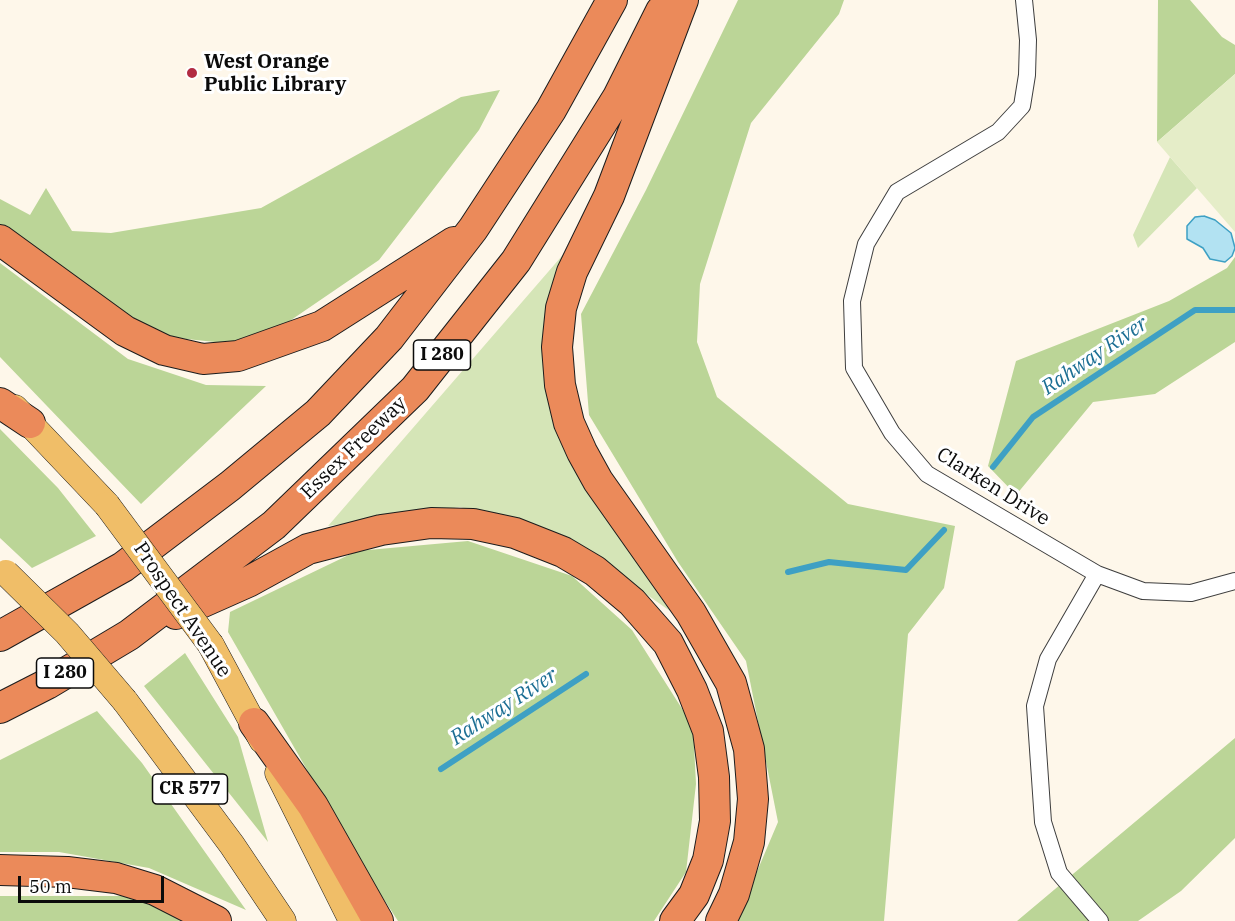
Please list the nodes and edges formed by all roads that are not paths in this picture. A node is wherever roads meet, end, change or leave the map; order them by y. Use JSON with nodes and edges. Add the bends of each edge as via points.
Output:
{"nodes":[{"id":1,"x":612,"y":0,"type":"edge"},
{"id":2,"x":666,"y":0,"type":"edge"},
{"id":3,"x":683,"y":0,"type":"edge"},
{"id":4,"x":1024,"y":0,"type":"edge"},
{"id":5,"x":473,"y":229,"type":"junction"},
{"id":6,"x":0,"y":240,"type":"edge"},
{"id":7,"x":0,"y":393,"type":"edge"},
{"id":8,"x":0,"y":403,"type":"edge"},
{"id":9,"x":30,"y":423,"type":"junction"},
{"id":10,"x":3,"y":570,"type":"edge"},
{"id":11,"x":1097,"y":574,"type":"junction"},
{"id":12,"x":1235,"y":581,"type":"edge"},
{"id":13,"x":129,"y":634,"type":"junction"},
{"id":14,"x":0,"y":636,"type":"edge"},
{"id":15,"x":0,"y":708,"type":"edge"},
{"id":16,"x":254,"y":723,"type":"junction"},
{"id":17,"x":0,"y":870,"type":"edge"},
{"id":18,"x":216,"y":921,"type":"edge"},
{"id":19,"x":283,"y":921,"type":"edge"},
{"id":20,"x":352,"y":921,"type":"edge"},
{"id":21,"x":378,"y":921,"type":"edge"},
{"id":22,"x":675,"y":921,"type":"edge"},
{"id":23,"x":721,"y":921,"type":"edge"},
{"id":24,"x":1100,"y":921,"type":"edge"}],
"edges":[{"from":1,"to":5,"type":"highway","number":"I 280","via":[[551,110]]},
{"from":2,"to":13,"type":"highway","name":"Essex Freeway","number":"I 280","via":[[618,97],[516,261],[415,389],[274,525]]},
{"from":3,"to":23,"type":"highway","via":[[609,196],[572,272],[561,308],[557,347],[569,423],[582,452],[598,481],[691,613],[731,683],[749,749],[753,799],[749,842],[734,894]]},
{"from":4,"to":11,"type":"street","name":"Clarken Drive","via":[[1028,40],[1022,106],[998,132],[897,192],[866,244],[852,301],[854,368],[892,433],[927,474]]},
{"from":5,"to":6,"type":"highway","via":[[322,326],[238,356],[203,359],[164,350],[125,331]]},
{"from":5,"to":14,"type":"highway","number":"I 280","via":[[389,338],[318,412],[230,486],[123,567]]},
{"from":7,"to":9,"type":"main road","name":"Prospect Avenue"},
{"from":8,"to":9,"type":"highway"},
{"from":9,"to":16,"type":"main road","name":"Prospect Avenue","bridge":true,"via":[[107,505],[211,645]]},
{"from":10,"to":19,"type":"main road","number":"CR 577","bridge":true,"via":[[67,633],[125,701]]},
{"from":11,"to":12,"type":"street","name":"Clarken Drive","via":[[1143,591],[1182,593]]},
{"from":11,"to":24,"type":"street","via":[[1048,659],[1035,706],[1043,822],[1049,842],[1059,873]]},
{"from":13,"to":15,"type":"highway","name":"Essex Freeway","number":"I 280"},
{"from":13,"to":22,"type":"highway","via":[[248,582],[308,549],[381,530],[431,523],[473,524],[515,533],[563,552],[595,571],[632,602],[668,643],[708,731],[715,821],[710,850],[694,895]]},
{"from":16,"to":20,"type":"main road","name":"Prospect Avenue"},
{"from":16,"to":21,"type":"highway","via":[[313,806]]},
{"from":17,"to":18,"type":"highway","via":[[116,878],[155,890]]}]}
